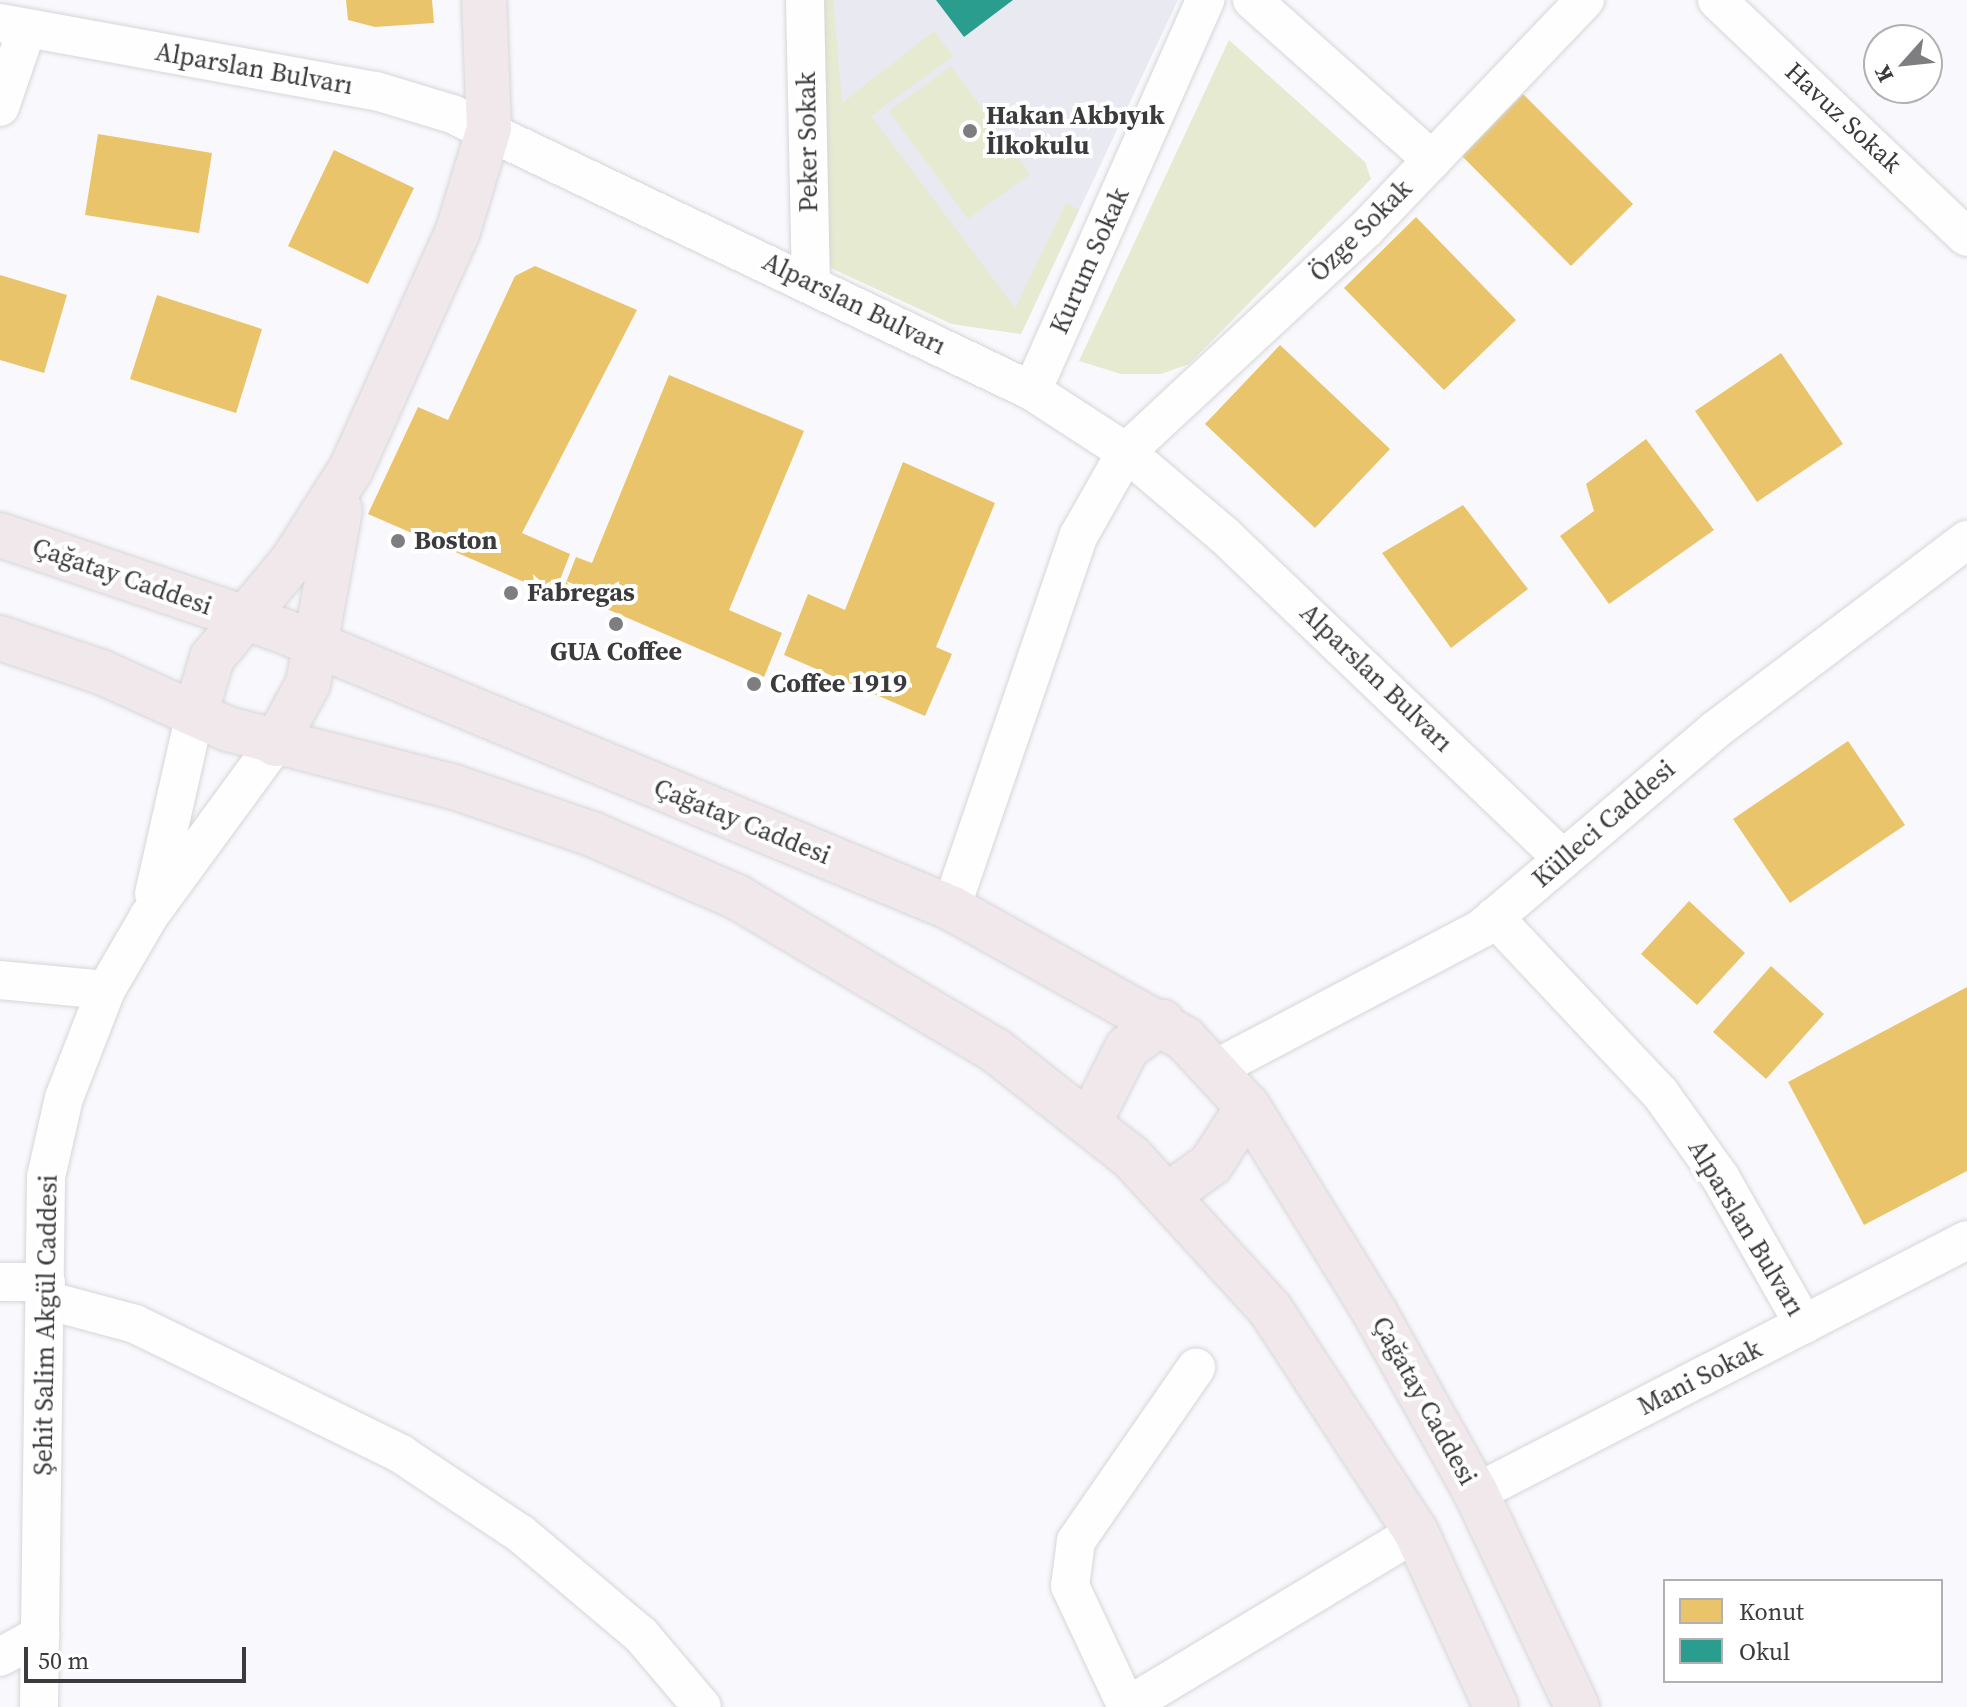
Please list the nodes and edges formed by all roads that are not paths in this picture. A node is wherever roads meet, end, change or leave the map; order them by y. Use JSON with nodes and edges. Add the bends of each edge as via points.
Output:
{"nodes":[{"id":1,"x":484,"y":0,"type":"edge"},
{"id":2,"x":805,"y":0,"type":"edge"},
{"id":3,"x":1205,"y":0,"type":"edge"},
{"id":4,"x":1252,"y":0,"type":"edge"},
{"id":5,"x":1585,"y":0,"type":"edge"},
{"id":6,"x":1717,"y":0,"type":"edge"},
{"id":7,"x":14,"y":26,"type":"edge"},
{"id":8,"x":0,"y":107,"type":"edge"},
{"id":9,"x":489,"y":128,"type":"junction"},
{"id":10,"x":1432,"y":160,"type":"junction"},
{"id":11,"x":1967,"y":237,"type":"edge"},
{"id":12,"x":811,"y":283,"type":"junction"},
{"id":13,"x":1032,"y":391,"type":"junction"},
{"id":14,"x":1126,"y":452,"type":"junction"},
{"id":15,"x":351,"y":469,"type":"junction"},
{"id":16,"x":0,"y":535,"type":"edge"},
{"id":17,"x":1967,"y":540,"type":"edge"},
{"id":18,"x":245,"y":619,"type":"junction"},
{"id":19,"x":0,"y":638,"type":"edge"},
{"id":20,"x":313,"y":643,"type":"junction"},
{"id":21,"x":195,"y":714,"type":"junction"},
{"id":22,"x":275,"y":744,"type":"junction"},
{"id":23,"x":1562,"y":858,"type":"junction"},
{"id":24,"x":951,"y":908,"type":"junction"},
{"id":25,"x":149,"y":916,"type":"junction"},
{"id":26,"x":1494,"y":917,"type":"junction"},
{"id":27,"x":0,"y":980,"type":"edge"},
{"id":28,"x":106,"y":990,"type":"junction"},
{"id":29,"x":1162,"y":1022,"type":"junction"},
{"id":30,"x":1217,"y":1068,"type":"junction"},
{"id":31,"x":1248,"y":1107,"type":"junction"},
{"id":32,"x":1090,"y":1121,"type":"junction"},
{"id":33,"x":1168,"y":1195,"type":"junction"},
{"id":34,"x":1967,"y":1240,"type":"edge"},
{"id":35,"x":0,"y":1282,"type":"edge"},
{"id":36,"x":46,"y":1291,"type":"junction"},
{"id":37,"x":1804,"y":1325,"type":"junction"},
{"id":38,"x":1196,"y":1368,"type":"dead end"},
{"id":39,"x":1476,"y":1493,"type":"junction"},
{"id":40,"x":1416,"y":1532,"type":"junction"},
{"id":41,"x":40,"y":1635,"type":"junction"},
{"id":42,"x":0,"y":1657,"type":"edge"},
{"id":43,"x":39,"y":1707,"type":"edge"},
{"id":44,"x":702,"y":1707,"type":"edge"},
{"id":45,"x":1127,"y":1707,"type":"edge"},
{"id":46,"x":1496,"y":1707,"type":"edge"},
{"id":47,"x":1577,"y":1707,"type":"edge"}],
"edges":[{"from":1,"to":9,"type":"main road"},
{"from":2,"to":12,"type":"street","name":"Peker Sokak"},
{"from":3,"to":13,"type":"street","name":"Kurum Sokak"},
{"from":4,"to":10,"type":"street"},
{"from":5,"to":10,"type":"street","name":"Özge Sokak"},
{"from":6,"to":11,"type":"street","name":"Havuz Sokak"},
{"from":7,"to":8,"type":"street"},
{"from":7,"to":9,"type":"street","name":"Alparslan Bulvarı","via":[[376,91]]},
{"from":9,"to":12,"type":"street","name":"Alparslan Bulvarı"},
{"from":9,"to":15,"type":"main road","via":[[458,231]]},
{"from":10,"to":14,"type":"street","name":"Özge Sokak"},
{"from":12,"to":13,"type":"street","name":"Alparslan Bulvarı"},
{"from":13,"to":14,"type":"street","name":"Alparslan Bulvarı"},
{"from":14,"to":23,"type":"street","name":"Alparslan Bulvarı","via":[[1322,625]]},
{"from":14,"to":24,"type":"street","name":"Özge Sokak","via":[[1079,535]]},
{"from":15,"to":18,"type":"main road","via":[[311,536]]},
{"from":15,"to":20,"type":"main road"},
{"from":16,"to":18,"type":"main road","name":"Çağatay Caddesi"},
{"from":17,"to":23,"type":"street","name":"Külleci Caddesi","via":[[1714,731]]},
{"from":18,"to":20,"type":"main road","name":"Çağatay Caddesi"},
{"from":18,"to":21,"type":"main road","name":"Çağatay Caddesi","via":[[212,658]]},
{"from":19,"to":21,"type":"main road"},
{"from":20,"to":22,"type":"main road","via":[[303,701]]},
{"from":20,"to":24,"type":"main road","name":"Çağatay Caddesi"},
{"from":21,"to":22,"type":"main road"},
{"from":21,"to":25,"type":"street","name":"Şehit Salim Akgül Caddesi"},
{"from":22,"to":25,"type":"street","name":"Şehit Salim Akgül Caddesi"},
{"from":22,"to":32,"type":"main road","via":[[526,810],[737,897],[947,1017]]},
{"from":23,"to":26,"type":"street","name":"Külleci Caddesi"},
{"from":24,"to":29,"type":"main road","name":"Çağatay Caddesi"},
{"from":25,"to":28,"type":"street","name":"Şehit Salim Akgül Caddesi"},
{"from":26,"to":30,"type":"street","name":"Külleci Caddesi","via":[[1417,967]]},
{"from":26,"to":37,"type":"street","name":"Alparslan Bulvarı","via":[[1660,1093],[1720,1177]]},
{"from":27,"to":28,"type":"street"},
{"from":28,"to":36,"type":"street","name":"Şehit Salim Akgül Caddesi","via":[[64,1098],[46,1177]]},
{"from":29,"to":30,"type":"main road","name":"Çağatay Caddesi"},
{"from":29,"to":32,"type":"main road","via":[[1127,1048]]},
{"from":30,"to":31,"type":"main road","name":"Çağatay Caddesi"},
{"from":31,"to":33,"type":"main road","via":[[1211,1164]]},
{"from":31,"to":39,"type":"main road","name":"Çağatay Caddesi"},
{"from":32,"to":33,"type":"main road"},
{"from":33,"to":40,"type":"main road","via":[[1309,1363]]},
{"from":34,"to":37,"type":"street","name":"Mani Sokak"},
{"from":35,"to":36,"type":"street"},
{"from":36,"to":41,"type":"street","name":"Şehit Salim Akgül Caddesi"},
{"from":36,"to":44,"type":"street","via":[[135,1324],[401,1454],[521,1534],[641,1635]]},
{"from":37,"to":39,"type":"street","name":"Mani Sokak"},
{"from":38,"to":45,"type":"street","via":[[1076,1541],[1070,1586]]},
{"from":39,"to":47,"type":"main road","name":"Çağatay Caddesi"},
{"from":40,"to":45,"type":"street"},
{"from":40,"to":46,"type":"main road"},
{"from":41,"to":42,"type":"street"},
{"from":41,"to":43,"type":"street","name":"Şehit Salim Akgül Caddesi"}]}
